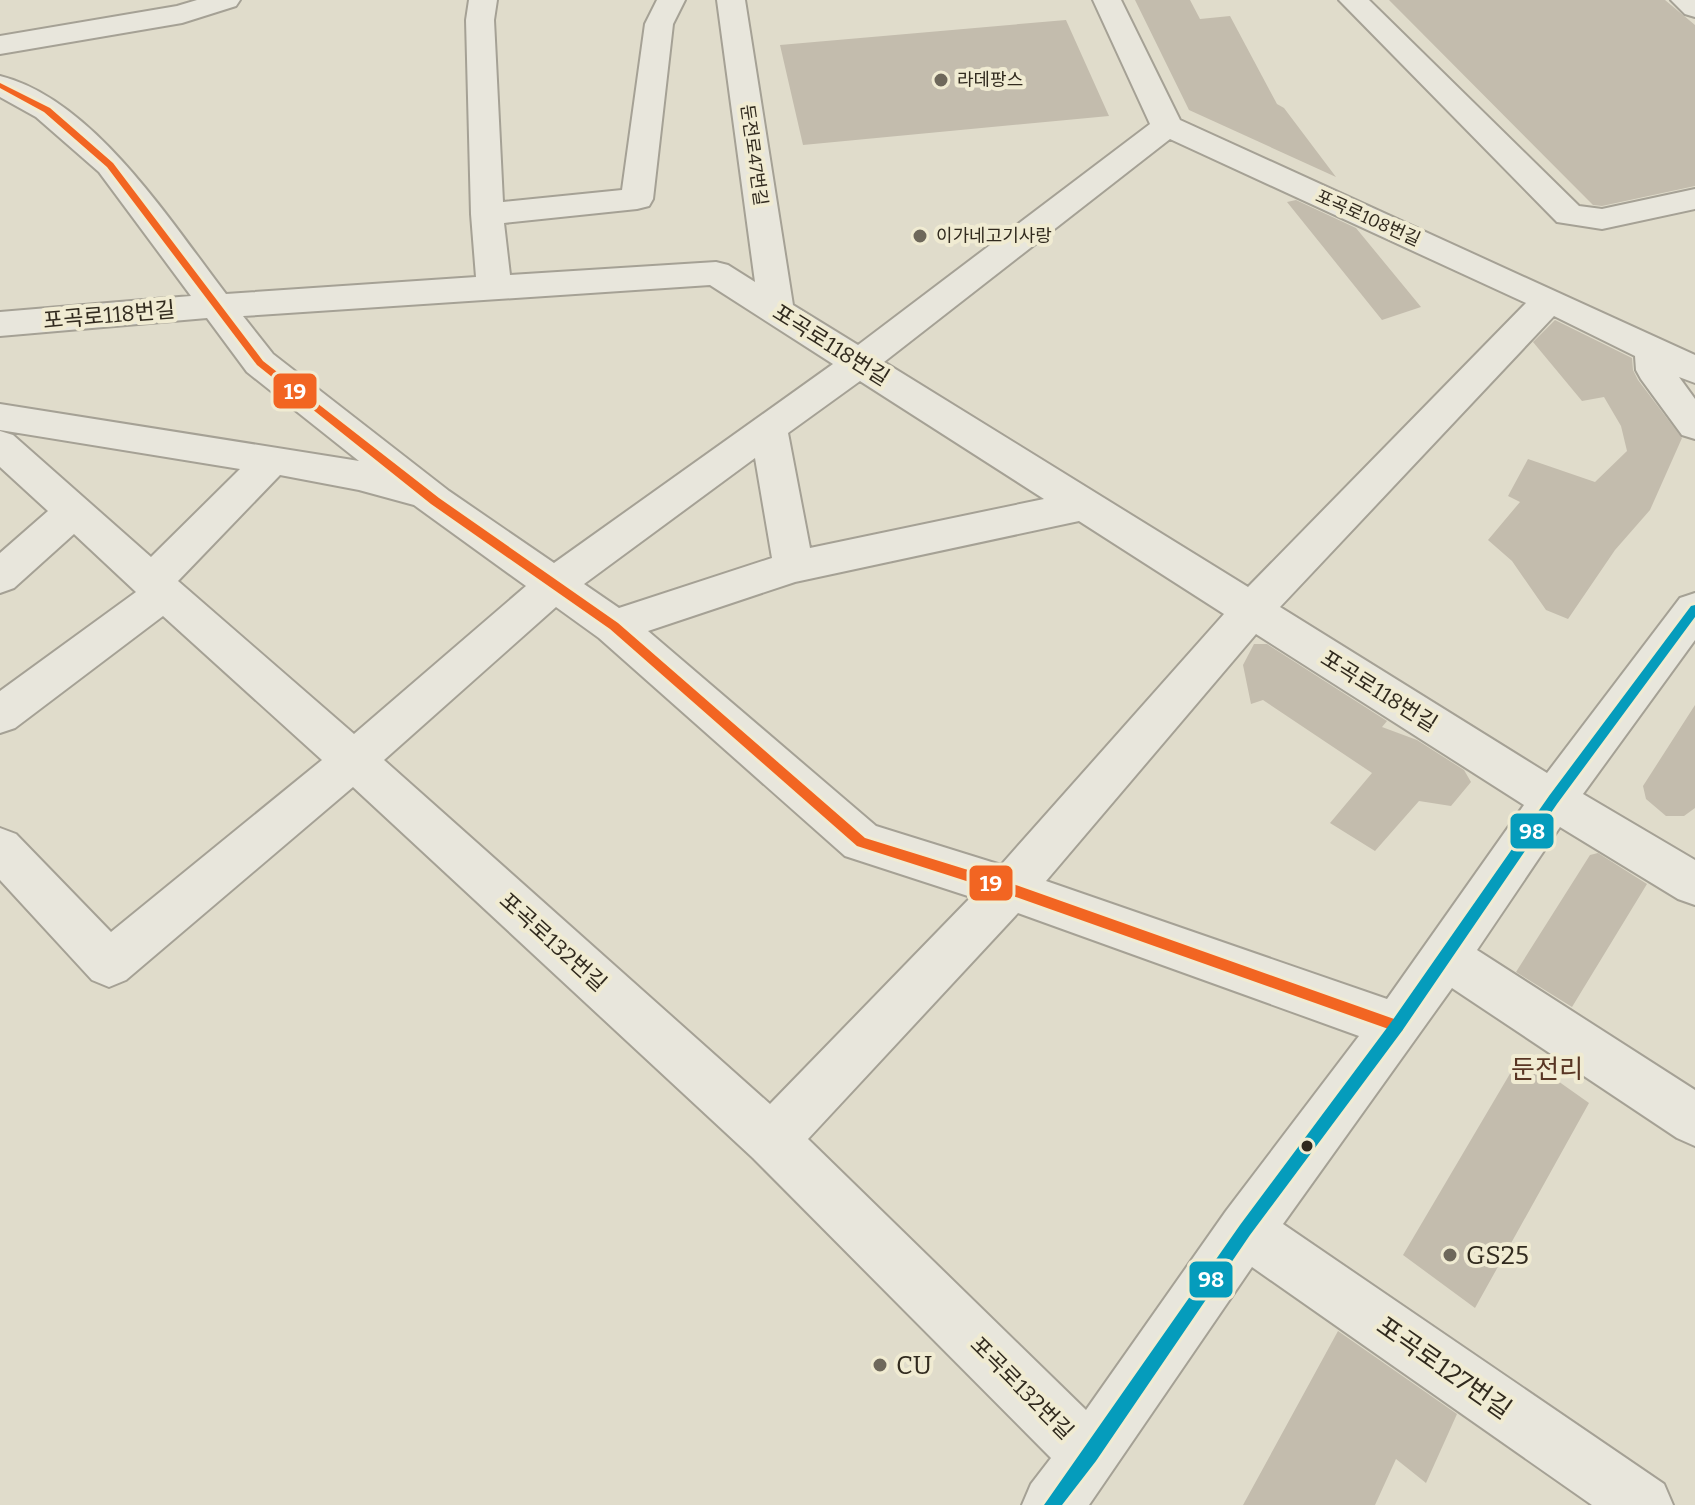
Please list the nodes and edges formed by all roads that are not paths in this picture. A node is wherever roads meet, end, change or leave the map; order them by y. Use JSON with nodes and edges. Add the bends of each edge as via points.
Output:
{"nodes":[{"id":1,"x":226,"y":0,"type":"edge"},
{"id":2,"x":483,"y":0,"type":"edge"},
{"id":3,"x":671,"y":0,"type":"edge"},
{"id":4,"x":731,"y":0,"type":"edge"},
{"id":5,"x":1107,"y":0,"type":"edge"},
{"id":6,"x":1353,"y":0,"type":"edge"},
{"id":7,"x":1685,"y":0,"type":"edge"},
{"id":8,"x":1695,"y":8,"type":"edge"},
{"id":9,"x":0,"y":45,"type":"edge"},
{"id":10,"x":0,"y":85,"type":"edge"},
{"id":11,"x":1167,"y":126,"type":"junction"},
{"id":12,"x":1695,"y":199,"type":"edge"},
{"id":13,"x":487,"y":214,"type":"junction"},
{"id":14,"x":494,"y":289,"type":"junction"},
{"id":15,"x":1549,"y":300,"type":"junction"},
{"id":16,"x":214,"y":306,"type":"junction"},
{"id":17,"x":776,"y":311,"type":"junction"},
{"id":18,"x":0,"y":324,"type":"edge"},
{"id":19,"x":1653,"y":350,"type":"junction"},
{"id":20,"x":859,"y":363,"type":"junction"},
{"id":21,"x":1695,"y":370,"type":"edge"},
{"id":22,"x":0,"y":417,"type":"edge"},
{"id":23,"x":1695,"y":426,"type":"edge"},
{"id":24,"x":769,"y":429,"type":"junction"},
{"id":25,"x":0,"y":445,"type":"edge"},
{"id":26,"x":272,"y":460,"type":"junction"},
{"id":27,"x":435,"y":501,"type":"junction"},
{"id":28,"x":1083,"y":505,"type":"junction"},
{"id":29,"x":73,"y":512,"type":"junction"},
{"id":30,"x":794,"y":567,"type":"junction"},
{"id":31,"x":0,"y":577,"type":"edge"},
{"id":32,"x":555,"y":584,"type":"junction"},
{"id":33,"x":157,"y":588,"type":"junction"},
{"id":34,"x":1695,"y":609,"type":"edge"},
{"id":35,"x":1251,"y":611,"type":"junction"},
{"id":36,"x":614,"y":626,"type":"junction"},
{"id":37,"x":0,"y":715,"type":"edge"},
{"id":38,"x":354,"y":760,"type":"junction"},
{"id":39,"x":1553,"y":800,"type":"junction"},
{"id":40,"x":0,"y":848,"type":"edge"},
{"id":41,"x":1695,"y":884,"type":"edge"},
{"id":42,"x":1010,"y":889,"type":"junction"},
{"id":43,"x":1445,"y":956,"type":"junction"},
{"id":44,"x":1397,"y":1026,"type":"junction"},
{"id":45,"x":1695,"y":1120,"type":"edge"},
{"id":46,"x":771,"y":1140,"type":"junction"},
{"id":47,"x":1245,"y":1230,"type":"junction"},
{"id":48,"x":1090,"y":1455,"type":"junction"},
{"id":49,"x":1052,"y":1505,"type":"edge"},
{"id":50,"x":1643,"y":1505,"type":"edge"}],
"edges":[{"from":1,"to":9,"type":"street","via":[[182,14]]},
{"from":2,"to":13,"type":"street"},
{"from":3,"to":13,"type":"street","via":[[659,24],[637,199]]},
{"from":4,"to":17,"type":"street","name":"둔전로47번길"},
{"from":5,"to":11,"type":"street"},
{"from":6,"to":12,"type":"street","via":[[1569,215],[1602,219]]},
{"from":7,"to":8,"type":"street"},
{"from":10,"to":16,"type":"street","via":[[47,110],[110,165]]},
{"from":11,"to":15,"type":"street","name":"포곡로108번길"},
{"from":11,"to":20,"type":"street"},
{"from":13,"to":14,"type":"street"},
{"from":14,"to":16,"type":"street","name":"포곡로118번길"},
{"from":14,"to":17,"type":"street","name":"포곡로118번길","via":[[716,273]]},
{"from":15,"to":19,"type":"street","name":"포곡로108번길"},
{"from":15,"to":35,"type":"street"},
{"from":16,"to":18,"type":"street","name":"포곡로118번길"},
{"from":16,"to":27,"type":"street","via":[[260,363]]},
{"from":17,"to":20,"type":"street","name":"포곡로118번길"},
{"from":19,"to":21,"type":"street","name":"포곡로108번길"},
{"from":19,"to":23,"type":"street","via":[[1654,370]]},
{"from":20,"to":24,"type":"street"},
{"from":20,"to":28,"type":"street","name":"포곡로118번길"},
{"from":22,"to":26,"type":"street"},
{"from":24,"to":30,"type":"street"},
{"from":24,"to":32,"type":"street"},
{"from":25,"to":29,"type":"street","name":"포곡로132번길"},
{"from":26,"to":27,"type":"street","via":[[362,476]]},
{"from":26,"to":33,"type":"street"},
{"from":27,"to":32,"type":"street"},
{"from":28,"to":30,"type":"street"},
{"from":28,"to":35,"type":"street","name":"포곡로118번길"},
{"from":29,"to":31,"type":"street"},
{"from":29,"to":33,"type":"street","name":"포곡로132번길"},
{"from":30,"to":36,"type":"street"},
{"from":32,"to":36,"type":"street"},
{"from":32,"to":38,"type":"street"},
{"from":33,"to":37,"type":"street"},
{"from":33,"to":38,"type":"street","name":"포곡로132번길"},
{"from":34,"to":39,"type":"street"},
{"from":35,"to":39,"type":"street","name":"포곡로118번길"},
{"from":35,"to":42,"type":"street"},
{"from":36,"to":42,"type":"street","via":[[861,842]]},
{"from":38,"to":40,"type":"street","via":[[109,964]]},
{"from":38,"to":46,"type":"street","name":"포곡로132번길"},
{"from":39,"to":41,"type":"street","name":"포곡로118번길"},
{"from":39,"to":43,"type":"street"},
{"from":42,"to":44,"type":"street"},
{"from":42,"to":46,"type":"street"},
{"from":43,"to":44,"type":"street"},
{"from":43,"to":45,"type":"street"},
{"from":44,"to":47,"type":"street"},
{"from":46,"to":48,"type":"street","name":"포곡로132번길"},
{"from":47,"to":48,"type":"street"},
{"from":47,"to":50,"type":"street","name":"포곡로127번길"},
{"from":48,"to":49,"type":"street"}]}
